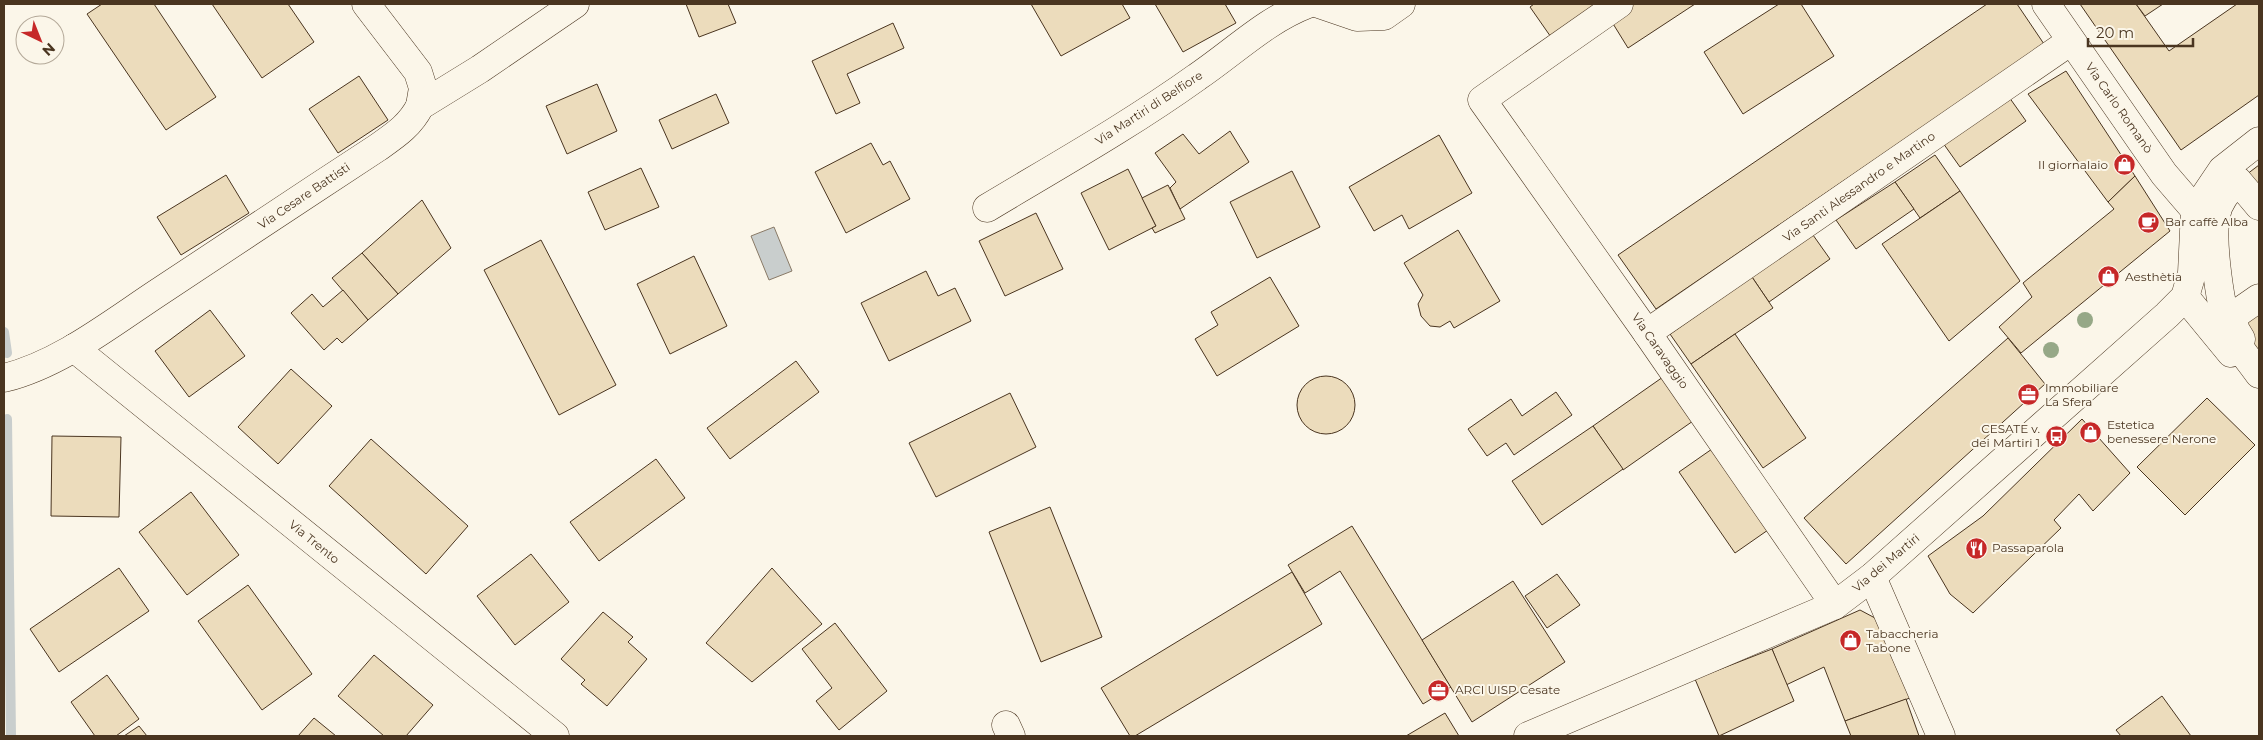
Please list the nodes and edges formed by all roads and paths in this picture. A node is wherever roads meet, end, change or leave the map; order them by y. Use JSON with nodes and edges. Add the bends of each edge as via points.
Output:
{"nodes":[{"id":1,"x":366,"y":4,"type":"edge"},
{"id":2,"x":575,"y":4,"type":"edge"},
{"id":3,"x":1308,"y":4,"type":"edge"},
{"id":4,"x":1319,"y":4,"type":"edge"},
{"id":5,"x":1401,"y":4,"type":"edge"},
{"id":6,"x":1619,"y":4,"type":"edge"},
{"id":7,"x":2046,"y":4,"type":"edge"},
{"id":8,"x":2071,"y":41,"type":"junction"},
{"id":9,"x":420,"y":106,"type":"junction"},
{"id":10,"x":2259,"y":141,"type":"edge"},
{"id":11,"x":2259,"y":206,"type":"edge"},
{"id":12,"x":986,"y":208,"type":"dead end"},
{"id":13,"x":2195,"y":210,"type":"junction"},
{"id":14,"x":2185,"y":297,"type":"junction"},
{"id":15,"x":2259,"y":298,"type":"edge"},
{"id":16,"x":1647,"y":333,"type":"junction"},
{"id":17,"x":74,"y":348,"type":"junction"},
{"id":18,"x":2259,"y":363,"type":"edge"},
{"id":19,"x":2259,"y":374,"type":"edge"},
{"id":20,"x":13,"y":376,"type":"edge"},
{"id":21,"x":2259,"y":387,"type":"edge"},
{"id":22,"x":1872,"y":577,"type":"junction"},
{"id":23,"x":1835,"y":605,"type":"junction"},
{"id":24,"x":555,"y":736,"type":"edge"},
{"id":25,"x":1528,"y":736,"type":"edge"},
{"id":26,"x":1941,"y":736,"type":"edge"}],
"edges":[{"from":1,"to":9,"type":"street","via":[[418,72],[423,88]]},
{"from":2,"to":9,"type":"street","name":"Via Cesare Battisti","via":[[480,70]]},
{"from":3,"to":12,"type":"street","name":"Via Martiri di Belfiore","via":[[1271,22],[1173,94]]},
{"from":4,"to":5,"type":"street","via":[[1357,17],[1384,16]]},
{"from":6,"to":16,"type":"street","name":"Via Caravaggio","via":[[1482,100]]},
{"from":7,"to":8,"type":"street","name":"Via Carlo Romanò"},
{"from":8,"to":13,"type":"street","name":"Via Carlo Romanò","via":[[2164,174]]},
{"from":8,"to":16,"type":"street","name":"Via Santi Alessandro e Martino"},
{"from":9,"to":17,"type":"street","name":"Via Cesare Battisti","via":[[404,129]]},
{"from":10,"to":13,"type":"street","via":[[2228,164]]},
{"from":11,"to":19,"type":"street","via":[[2238,182],[2220,202],[2215,217],[2216,258],[2224,310],[2231,333]]},
{"from":13,"to":14,"type":"street","via":[[2192,273]]},
{"from":14,"to":21,"type":"street"},
{"from":14,"to":22,"type":"street","name":"Via dei Martiri"},
{"from":15,"to":18,"type":"street","via":[[2234,316],[2235,329]]},
{"from":16,"to":23,"type":"street","name":"Via Caravaggio"},
{"from":17,"to":20,"type":"street","name":"Via Cesare Battisti"},
{"from":17,"to":24,"type":"street","name":"Via Trento"},
{"from":22,"to":23,"type":"street","name":"Via dei Martiri"},
{"from":22,"to":26,"type":"street"},
{"from":23,"to":25,"type":"street","name":"Via dei Martiri"}]}
